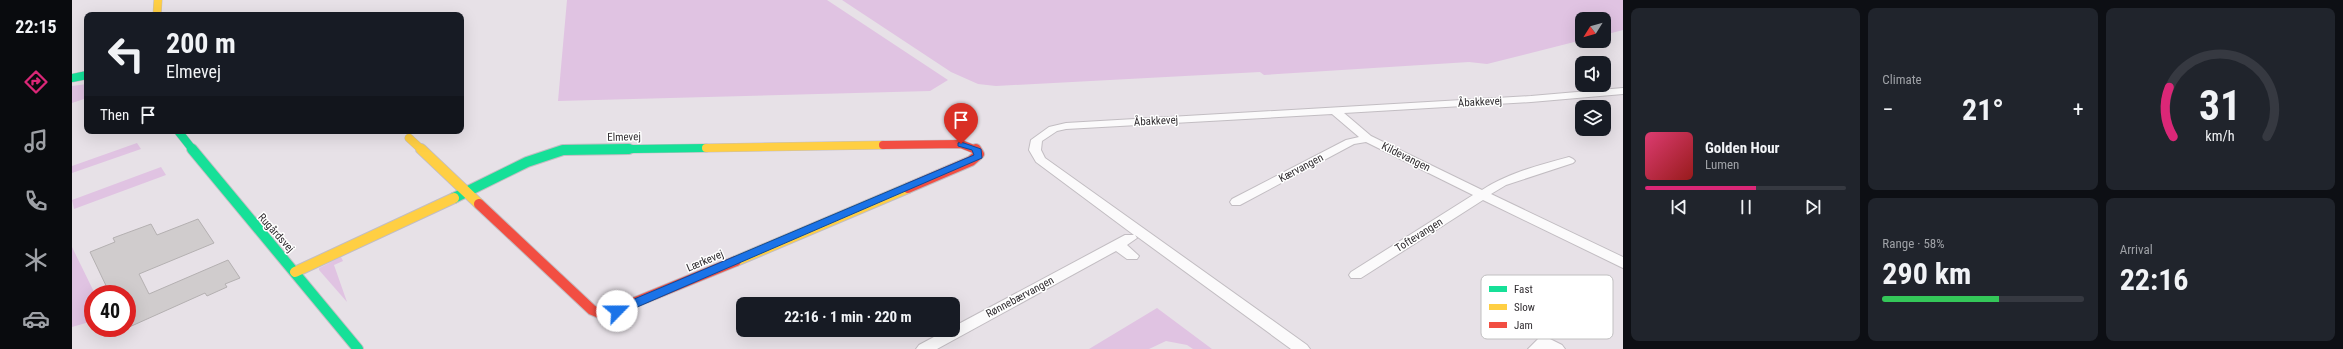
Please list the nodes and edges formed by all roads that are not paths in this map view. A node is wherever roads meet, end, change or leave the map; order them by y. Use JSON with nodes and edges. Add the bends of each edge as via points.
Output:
{"nodes":[{"id":1,"x":158,"y":0,"type":"edge"},
{"id":2,"x":157,"y":12,"type":"edge"},
{"id":3,"x":84,"y":76,"type":"edge"},
{"id":4,"x":72,"y":78,"type":"edge"},
{"id":5,"x":1620,"y":93,"type":"edge"},
{"id":6,"x":1335,"y":111,"type":"junction"},
{"id":7,"x":180,"y":134,"type":"edge"},
{"id":8,"x":409,"y":138,"type":"dead end"},
{"id":9,"x":1367,"y":138,"type":"junction"},
{"id":10,"x":978,"y":151,"type":"joint"},
{"id":11,"x":1569,"y":161,"type":"dead end"},
{"id":12,"x":467,"y":192,"type":"junction"},
{"id":13,"x":1482,"y":195,"type":"junction"},
{"id":14,"x":1236,"y":202,"type":"dead end"},
{"id":15,"x":1130,"y":238,"type":"dead end"},
{"id":16,"x":1117,"y":246,"type":"junction"},
{"id":17,"x":1132,"y":256,"type":"dead end"},
{"id":18,"x":1623,"y":263,"type":"edge"},
{"id":19,"x":295,"y":272,"type":"junction"},
{"id":20,"x":1356,"y":275,"type":"dead end"},
{"id":21,"x":358,"y":349,"type":"edge"},
{"id":22,"x":924,"y":349,"type":"edge"},
{"id":23,"x":1302,"y":349,"type":"edge"},
{"id":24,"x":1536,"y":349,"type":"edge"},
{"id":25,"x":1557,"y":349,"type":"edge"}],
"edges":[{"from":1,"to":2,"type":"street"},
{"from":3,"to":4,"type":"street"},
{"from":5,"to":6,"type":"street","name":"Åbakkevej"},
{"from":6,"to":9,"type":"street","name":"Kildevangen"},
{"from":6,"to":23,"type":"street","name":"Åbakkevej","via":[[1066,126],[1044,134],[1035,144],[1037,156],[1051,169]]},
{"from":7,"to":19,"type":"street","name":"Rugårdsvej"},
{"from":8,"to":12,"type":"street","name":"Lærkevej"},
{"from":9,"to":13,"type":"street","name":"Kildevangen"},
{"from":9,"to":14,"type":"street","name":"Kærvangen","via":[[1350,142]]},
{"from":10,"to":12,"type":"street","name":"Elmevej","via":[[961,144],[570,150],[543,156]]},
{"from":10,"to":12,"type":"street","name":"Lærkevej","via":[[975,159],[604,315],[592,310]]},
{"from":11,"to":13,"type":"street","via":[[1502,182]]},
{"from":12,"to":19,"type":"street","name":"Elmevej"},
{"from":13,"to":18,"type":"street","name":"Kildevangen"},
{"from":13,"to":20,"type":"street","name":"Toftevangen"},
{"from":15,"to":16,"type":"street","name":"Rønnebærvangen"},
{"from":16,"to":17,"type":"street"},
{"from":16,"to":22,"type":"street","name":"Rønnebærvangen"},
{"from":19,"to":21,"type":"street","name":"Rugårdsvej"},
{"from":24,"to":25,"type":"street","via":[[1544,342]]}]}
